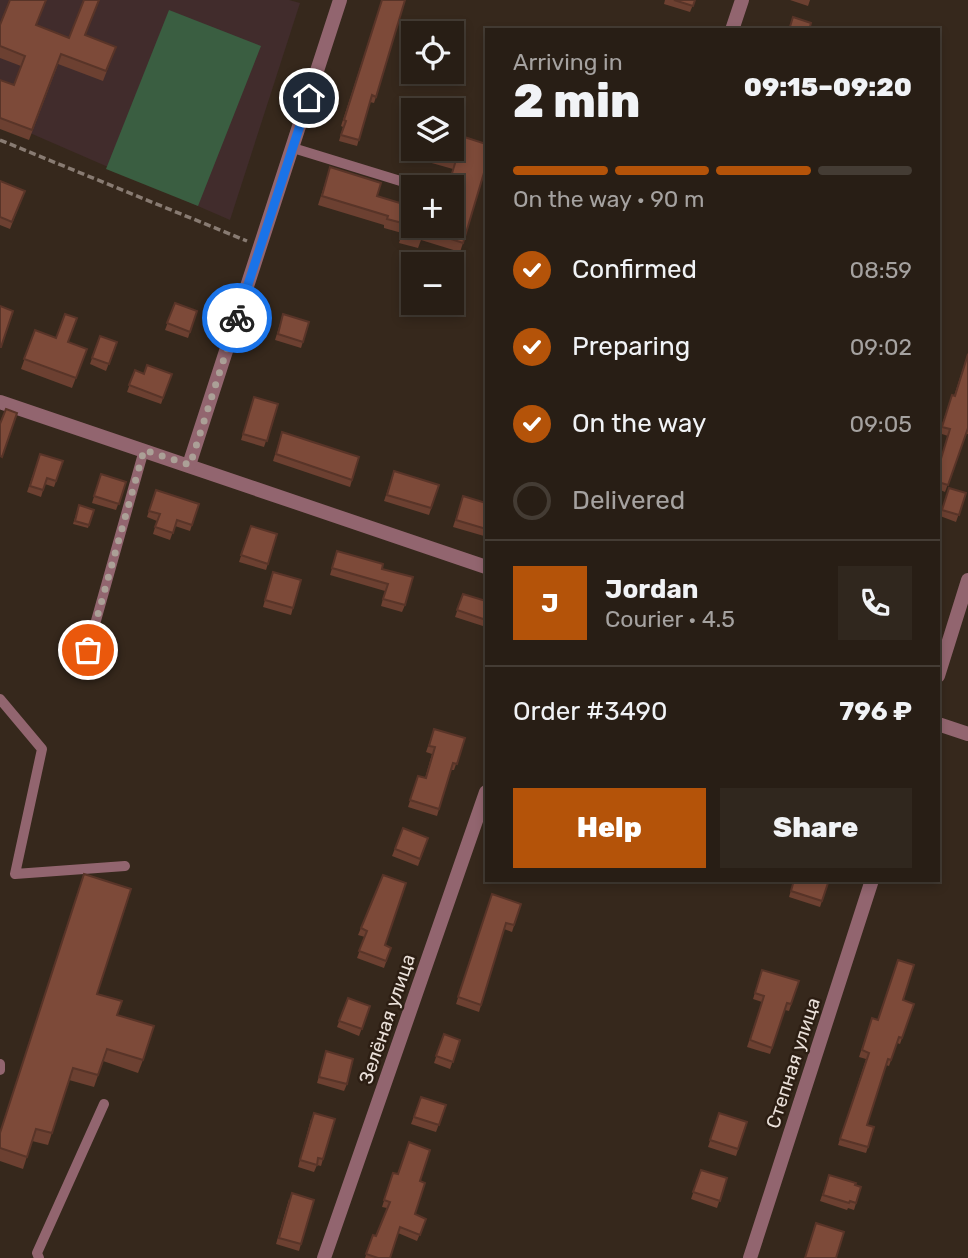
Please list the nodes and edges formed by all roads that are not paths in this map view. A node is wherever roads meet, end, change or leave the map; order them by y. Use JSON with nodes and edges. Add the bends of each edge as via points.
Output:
{"nodes":[{"id":1,"x":340,"y":0,"type":"edge"},
{"id":2,"x":742,"y":0,"type":"edge"},
{"id":3,"x":733,"y":28,"type":"edge"},
{"id":4,"x":293,"y":148,"type":"junction"},
{"id":5,"x":401,"y":181,"type":"edge"},
{"id":6,"x":0,"y":402,"type":"edge"},
{"id":7,"x":144,"y":450,"type":"junction"},
{"id":8,"x":190,"y":465,"type":"junction"},
{"id":9,"x":485,"y":567,"type":"edge"},
{"id":10,"x":968,"y":580,"type":"edge"},
{"id":11,"x":940,"y":670,"type":"edge"},
{"id":12,"x":81,"y":674,"type":"dead end"},
{"id":13,"x":0,"y":699,"type":"edge"},
{"id":14,"x":940,"y":725,"type":"edge"},
{"id":15,"x":968,"y":734,"type":"edge"},
{"id":16,"x":485,"y":795,"type":"edge"},
{"id":17,"x":125,"y":866,"type":"dead end"},
{"id":18,"x":871,"y":882,"type":"edge"},
{"id":19,"x":0,"y":1064,"type":"edge"},
{"id":20,"x":0,"y":1070,"type":"edge"},
{"id":21,"x":104,"y":1104,"type":"dead end"},
{"id":22,"x":39,"y":1258,"type":"edge"},
{"id":23,"x":324,"y":1258,"type":"edge"},
{"id":24,"x":750,"y":1258,"type":"edge"}],
"edges":[{"from":1,"to":4,"type":"street"},
{"from":2,"to":3,"type":"street"},
{"from":4,"to":5,"type":"lane"},
{"from":4,"to":8,"type":"street"},
{"from":6,"to":7,"type":"street"},
{"from":7,"to":8,"type":"street"},
{"from":7,"to":12,"type":"lane"},
{"from":8,"to":9,"type":"street"},
{"from":10,"to":11,"type":"street"},
{"from":13,"to":17,"type":"lane","via":[[42,749],[15,874]]},
{"from":14,"to":15,"type":"street"},
{"from":16,"to":23,"type":"street","name":"Зелёная улица"},
{"from":18,"to":24,"type":"street","name":"Степная улица"},
{"from":19,"to":20,"type":"lane"},
{"from":21,"to":22,"type":"lane","via":[[37,1253]]}]}
